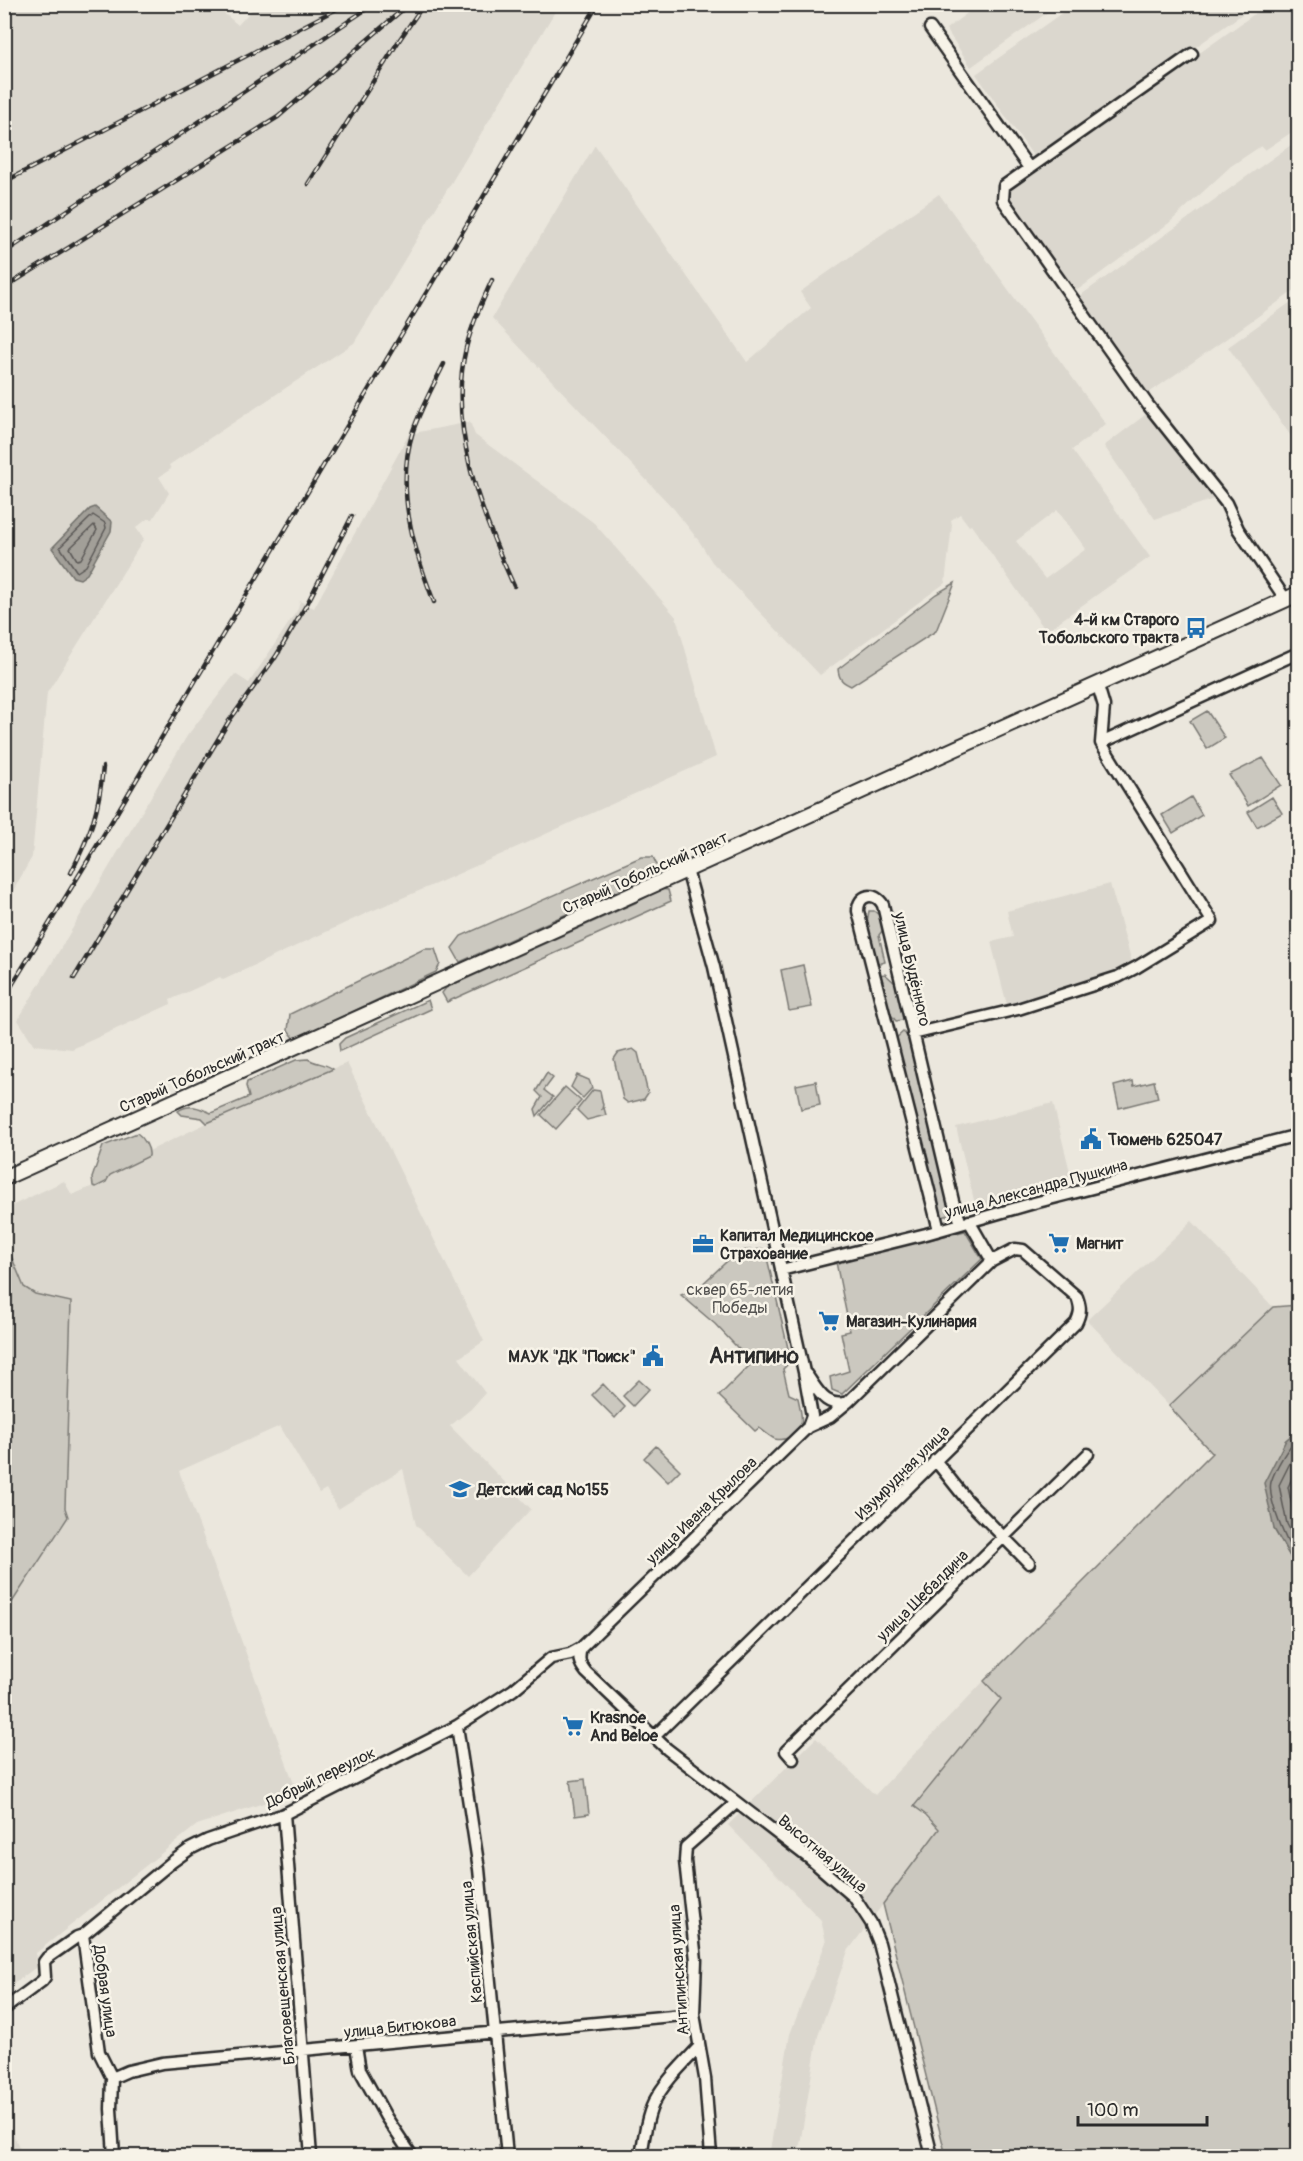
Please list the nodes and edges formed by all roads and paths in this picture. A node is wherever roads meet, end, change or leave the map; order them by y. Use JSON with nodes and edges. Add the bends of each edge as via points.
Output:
{"nodes":[{"id":1,"x":930,"y":28,"type":"dead end"},
{"id":2,"x":1192,"y":54,"type":"dead end"},
{"id":3,"x":1029,"y":168,"type":"junction"},
{"id":4,"x":1292,"y":597,"type":"edge"},
{"id":5,"x":1299,"y":653,"type":"edge"},
{"id":6,"x":1098,"y":686,"type":"junction"},
{"id":7,"x":1101,"y":743,"type":"junction"},
{"id":8,"x":687,"y":870,"type":"junction"},
{"id":9,"x":913,"y":1034,"type":"junction"},
{"id":10,"x":1299,"y":1135,"type":"edge"},
{"id":11,"x":4,"y":1178,"type":"edge"},
{"id":12,"x":965,"y":1222,"type":"junction"},
{"id":13,"x":939,"y":1230,"type":"junction"},
{"id":14,"x":992,"y":1262,"type":"junction"},
{"id":15,"x":781,"y":1270,"type":"junction"},
{"id":16,"x":804,"y":1372,"type":"junction"},
{"id":17,"x":848,"y":1402,"type":"junction"},
{"id":18,"x":808,"y":1427,"type":"junction"},
{"id":19,"x":1088,"y":1454,"type":"dead end"},
{"id":20,"x":935,"y":1460,"type":"junction"},
{"id":21,"x":1004,"y":1537,"type":"junction"},
{"id":22,"x":1029,"y":1563,"type":"dead end"},
{"id":23,"x":581,"y":1648,"type":"junction"},
{"id":24,"x":458,"y":1726,"type":"junction"},
{"id":25,"x":654,"y":1737,"type":"junction"},
{"id":26,"x":793,"y":1759,"type":"dead end"},
{"id":27,"x":736,"y":1803,"type":"junction"},
{"id":28,"x":284,"y":1814,"type":"junction"},
{"id":29,"x":83,"y":1935,"type":"junction"},
{"id":30,"x":4,"y":2009,"type":"edge"},
{"id":31,"x":694,"y":2014,"type":"junction"},
{"id":32,"x":494,"y":2032,"type":"junction"},
{"id":33,"x":357,"y":2046,"type":"junction"},
{"id":34,"x":699,"y":2047,"type":"junction"},
{"id":35,"x":303,"y":2050,"type":"junction"},
{"id":36,"x":112,"y":2079,"type":"junction"},
{"id":37,"x":114,"y":2157,"type":"edge"},
{"id":38,"x":311,"y":2157,"type":"edge"},
{"id":39,"x":412,"y":2157,"type":"edge"},
{"id":40,"x":507,"y":2157,"type":"edge"},
{"id":41,"x":641,"y":2157,"type":"edge"},
{"id":42,"x":711,"y":2157,"type":"edge"},
{"id":43,"x":932,"y":2157,"type":"edge"}],
"edges":[{"from":1,"to":3,"type":"street"},
{"from":2,"to":3,"type":"street"},
{"from":3,"to":4,"type":"street","via":[[1004,186],[1006,207],[1148,405],[1226,503],[1238,529]]},
{"from":4,"to":6,"type":"street","name":"Старый Тобольский тракт"},
{"from":5,"to":7,"type":"street"},
{"from":6,"to":7,"type":"street","via":[[1104,706]]},
{"from":6,"to":8,"type":"street","name":"Старый Тобольский тракт"},
{"from":7,"to":9,"type":"street","via":[[1212,921],[1118,976],[1018,1009]]},
{"from":8,"to":11,"type":"street","name":"Старый Тобольский тракт"},
{"from":8,"to":15,"type":"street","via":[[714,967]]},
{"from":9,"to":12,"type":"street","name":"улица Будённого","via":[[953,1201]]},
{"from":9,"to":13,"type":"street","name":"улица Будённого","via":[[883,905],[880,899],[867,896],[858,904],[858,911]]},
{"from":10,"to":12,"type":"street","name":"улица Александра Пушкина"},
{"from":12,"to":13,"type":"street","name":"улица Александра Пушкина"},
{"from":12,"to":14,"type":"street","name":"улица Будённого"},
{"from":13,"to":15,"type":"street","name":"улица Александра Пушкина"},
{"from":14,"to":17,"type":"street","name":"улица Ивана Крылова"},
{"from":14,"to":20,"type":"street","name":"Изумрудная улица","via":[[1015,1249],[1023,1250],[1077,1297],[1081,1314]]},
{"from":15,"to":16,"type":"street"},
{"from":16,"to":17,"type":"street","via":[[822,1397],[838,1405]]},
{"from":16,"to":18,"type":"street","via":[[812,1416]]},
{"from":17,"to":18,"type":"street","name":"улица Ивана Крылова","via":[[830,1417]]},
{"from":18,"to":23,"type":"street","name":"улица Ивана Крылова"},
{"from":19,"to":21,"type":"street","name":"улица Шебалдина"},
{"from":20,"to":21,"type":"street"},
{"from":20,"to":25,"type":"street","name":"Изумрудная улица"},
{"from":21,"to":22,"type":"street"},
{"from":21,"to":26,"type":"street","name":"улица Шебалдина","via":[[786,1751]]},
{"from":23,"to":24,"type":"street","name":"Добрый переулок","via":[[551,1658],[513,1690]]},
{"from":23,"to":25,"type":"street","name":"Высотная улица","via":[[579,1658],[586,1672]]},
{"from":24,"to":28,"type":"street","name":"Добрый переулок"},
{"from":24,"to":32,"type":"street","name":"Каспийская улица","via":[[479,1869]]},
{"from":25,"to":27,"type":"street","name":"Высотная улица"},
{"from":27,"to":31,"type":"street","name":"Антипинская улица","via":[[686,1847],[696,1960]]},
{"from":27,"to":43,"type":"street","name":"Высотная улица","via":[[854,1897],[871,1923]]},
{"from":28,"to":29,"type":"street","name":"Добрый переулок","via":[[190,1849]]},
{"from":28,"to":35,"type":"street","name":"Благовещенская улица"},
{"from":29,"to":30,"type":"street","name":"Добрый переулок","via":[[47,1958],[42,1981]]},
{"from":29,"to":36,"type":"street","name":"Добрая улица","via":[[99,2052]]},
{"from":31,"to":32,"type":"street","name":"улица Битюкова"},
{"from":31,"to":34,"type":"street","name":"Антипинская улица"},
{"from":32,"to":33,"type":"street","name":"улица Битюкова"},
{"from":32,"to":40,"type":"street","name":"Каспийская улица"},
{"from":33,"to":35,"type":"street","name":"улица Битюкова"},
{"from":33,"to":39,"type":"street","via":[[360,2070]]},
{"from":34,"to":41,"type":"street","via":[[654,2102]]},
{"from":34,"to":42,"type":"street","name":"Антипинская улица"},
{"from":35,"to":36,"type":"street","name":"улица Битюкова","via":[[162,2063]]},
{"from":35,"to":38,"type":"street","name":"Благовещенская улица"},
{"from":36,"to":37,"type":"street","name":"Добрая улица"}]}
